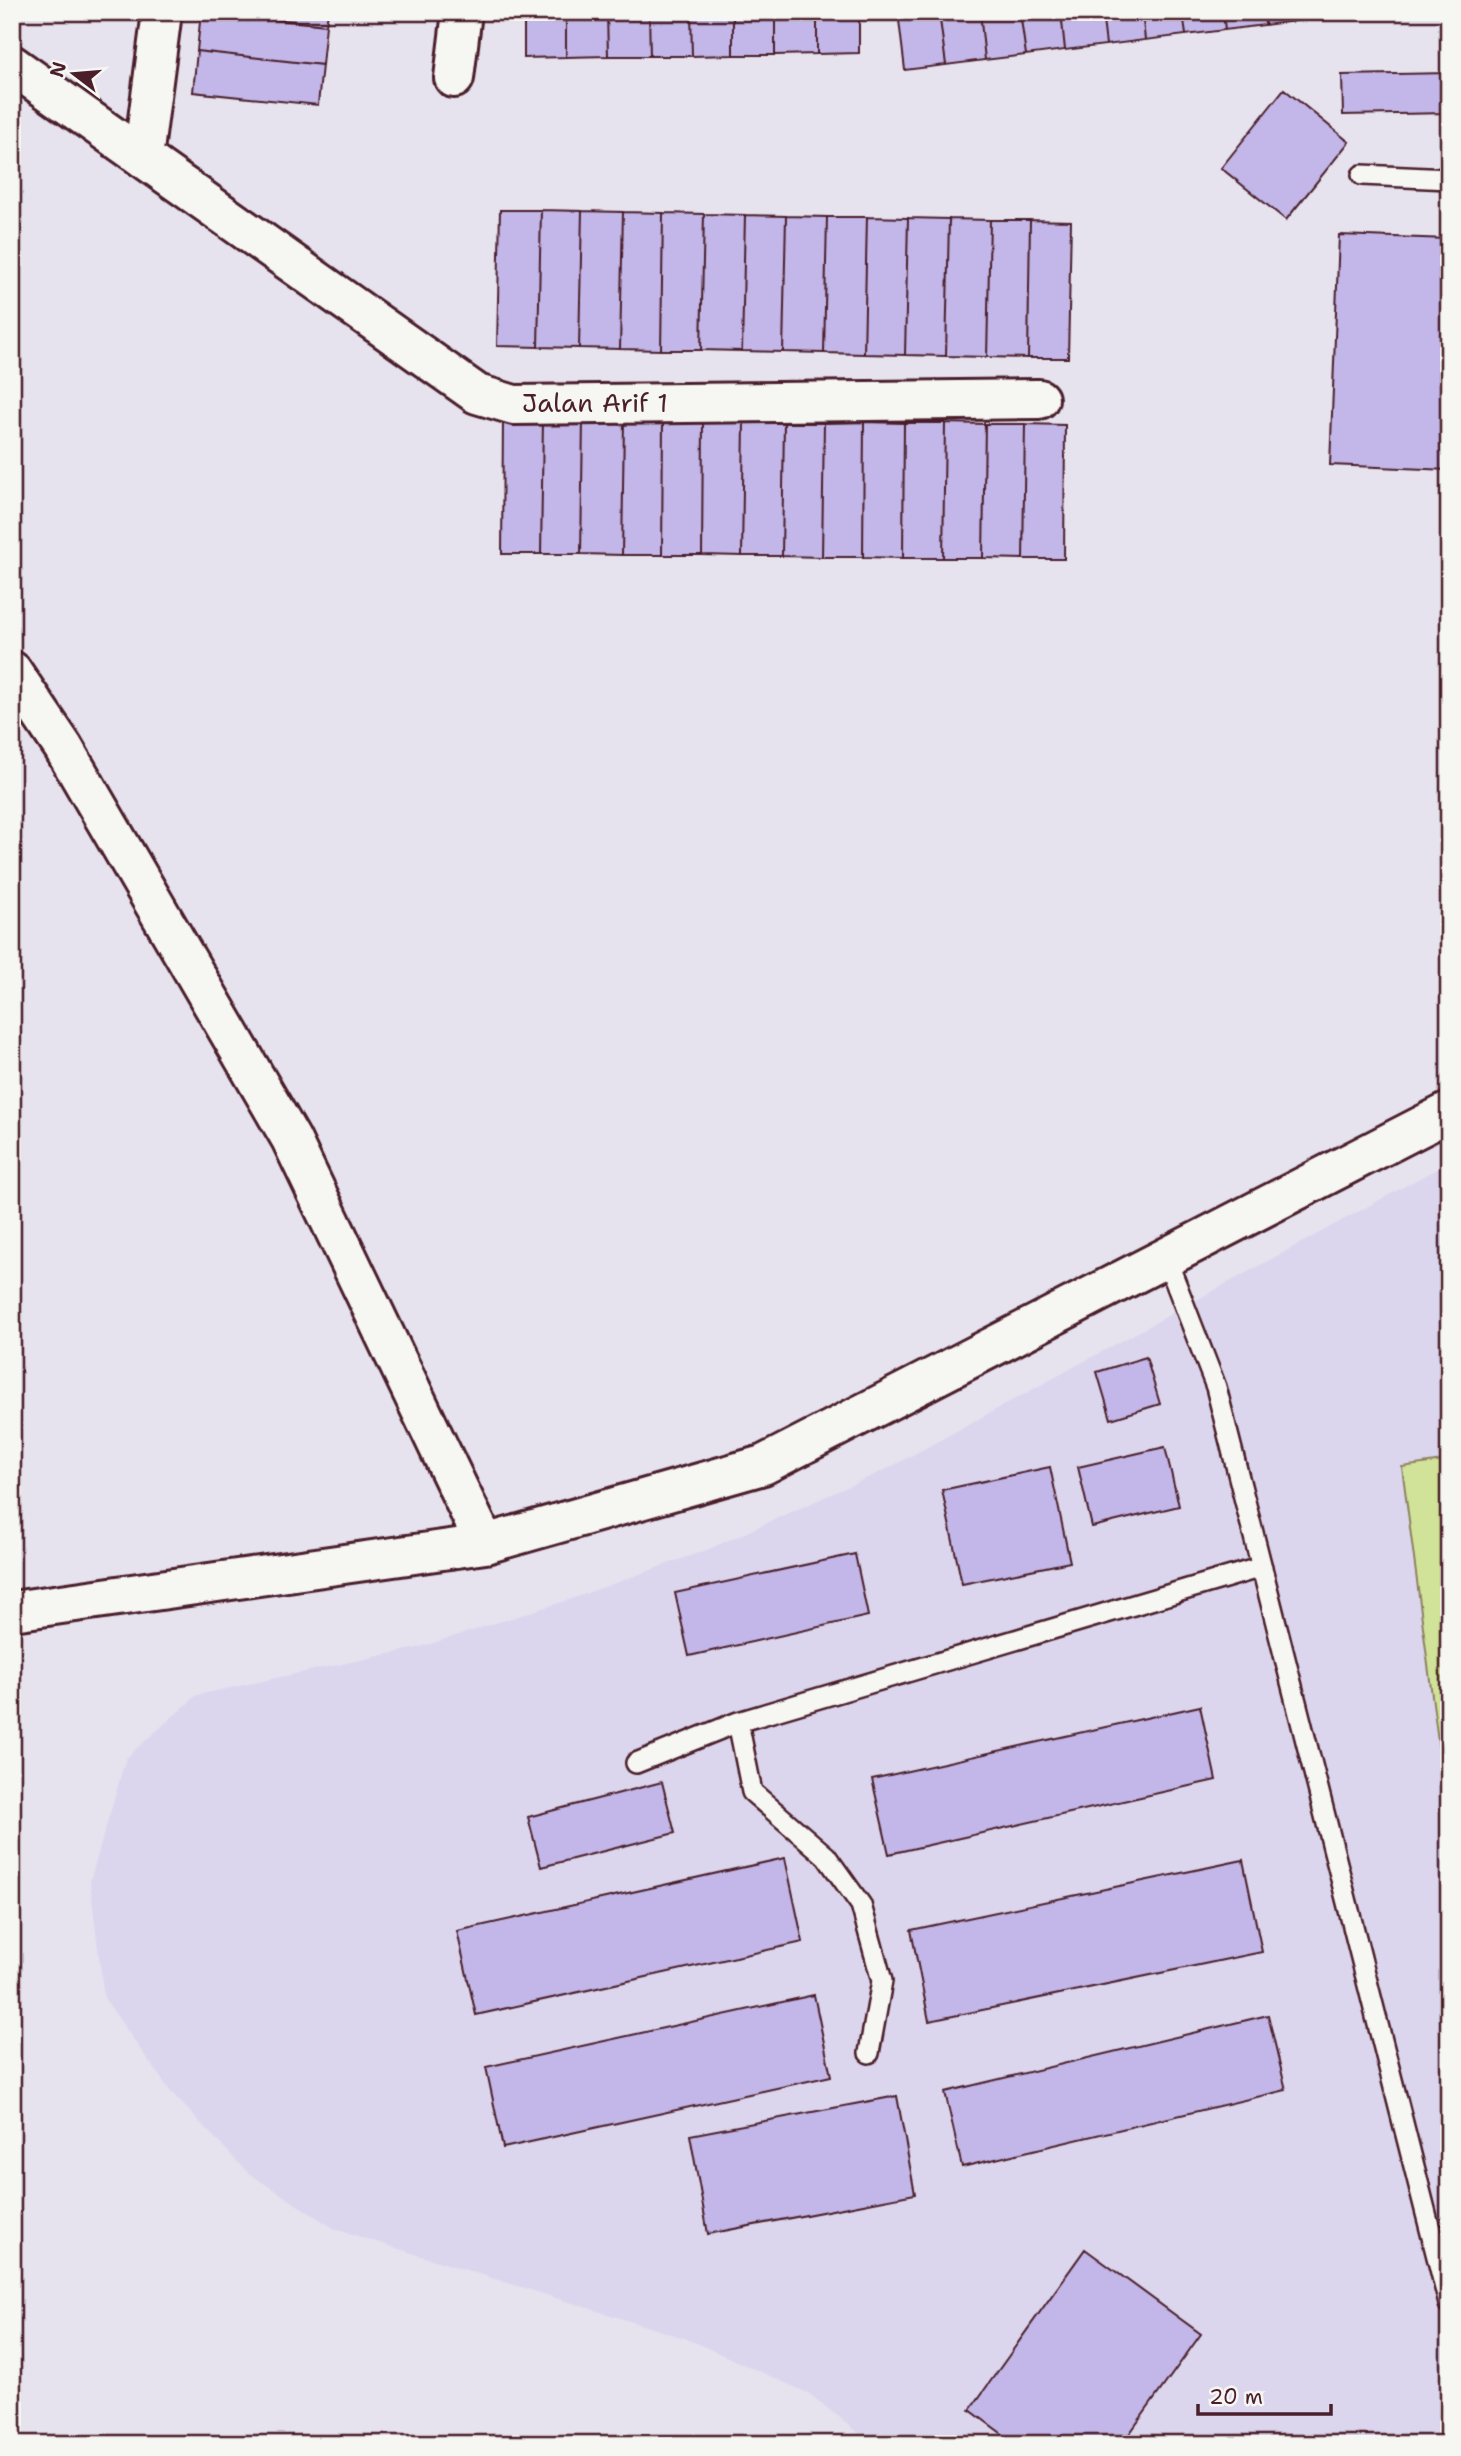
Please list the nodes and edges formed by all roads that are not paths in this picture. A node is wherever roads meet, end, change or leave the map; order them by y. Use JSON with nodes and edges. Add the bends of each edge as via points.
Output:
{"nodes":[{"id":1,"x":162,"y":12,"type":"edge"},
{"id":2,"x":462,"y":12,"type":"edge"},
{"id":3,"x":12,"y":65,"type":"edge"},
{"id":4,"x":454,"y":78,"type":"dead end"},
{"id":5,"x":143,"y":158,"type":"junction"},
{"id":6,"x":1362,"y":175,"type":"dead end"},
{"id":7,"x":1449,"y":178,"type":"edge"},
{"id":8,"x":1039,"y":399,"type":"dead end"},
{"id":9,"x":12,"y":671,"type":"edge"},
{"id":10,"x":1449,"y":1112,"type":"edge"},
{"id":11,"x":1166,"y":1258,"type":"junction"},
{"id":12,"x":485,"y":1544,"type":"junction"},
{"id":13,"x":1262,"y":1567,"type":"junction"},
{"id":14,"x":12,"y":1611,"type":"edge"},
{"id":15,"x":738,"y":1722,"type":"junction"},
{"id":16,"x":636,"y":1763,"type":"dead end"},
{"id":17,"x":869,"y":2053,"type":"dead end"},
{"id":18,"x":1449,"y":2304,"type":"edge"}],
"edges":[{"from":1,"to":5,"type":"street"},
{"from":2,"to":4,"type":"street"},
{"from":3,"to":5,"type":"street","name":"Jalan Arif 1"},
{"from":5,"to":8,"type":"street","name":"Jalan Arif 1","via":[[477,394],[514,405]]},
{"from":6,"to":7,"type":"lane"},
{"from":9,"to":12,"type":"street","via":[[62,747],[291,1139]]},
{"from":10,"to":11,"type":"street"},
{"from":11,"to":12,"type":"street","via":[[762,1465]]},
{"from":11,"to":13,"type":"lane","via":[[1216,1387]]},
{"from":12,"to":14,"type":"street"},
{"from":13,"to":15,"type":"lane"},
{"from":13,"to":18,"type":"lane"},
{"from":15,"to":16,"type":"lane"},
{"from":15,"to":17,"type":"lane","via":[[752,1791],[826,1856],[861,1905],[882,1981]]}]}
